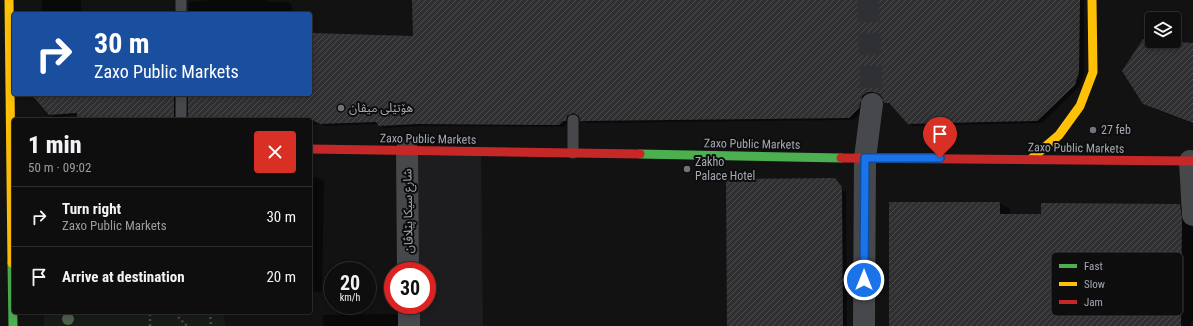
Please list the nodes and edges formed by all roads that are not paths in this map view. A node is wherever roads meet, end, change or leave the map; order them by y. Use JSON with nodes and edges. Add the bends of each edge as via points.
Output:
{"nodes":[{"id":1,"x":9,"y":0,"type":"edge"},
{"id":2,"x":181,"y":0,"type":"edge"},
{"id":3,"x":1092,"y":0,"type":"edge"},
{"id":4,"x":181,"y":12,"type":"edge"},
{"id":5,"x":181,"y":96,"type":"edge"},
{"id":6,"x":872,"y":104,"type":"tunnel mouth"},
{"id":7,"x":181,"y":118,"type":"edge"},
{"id":8,"x":573,"y":120,"type":"dead end"},
{"id":9,"x":12,"y":148,"type":"edge"},
{"id":10,"x":312,"y":149,"type":"edge"},
{"id":11,"x":407,"y":150,"type":"junction"},
{"id":12,"x":573,"y":153,"type":"junction"},
{"id":13,"x":865,"y":158,"type":"junction"},
{"id":14,"x":1031,"y":159,"type":"junction"},
{"id":15,"x":1192,"y":161,"type":"edge"},
{"id":16,"x":1193,"y":215,"type":"edge"},
{"id":17,"x":12,"y":249,"type":"edge"},
{"id":18,"x":408,"y":262,"type":"edge"},
{"id":19,"x":13,"y":314,"type":"edge"},
{"id":20,"x":409,"y":314,"type":"edge"},
{"id":21,"x":13,"y":326,"type":"edge"},
{"id":22,"x":409,"y":326,"type":"edge"},
{"id":23,"x":864,"y":326,"type":"edge"}],
"edges":[{"from":1,"to":9,"type":"main road"},
{"from":2,"to":4,"type":"lane"},
{"from":3,"to":14,"type":"main road","via":[[1093,72],[1083,99],[1059,135]]},
{"from":5,"to":7,"type":"lane"},
{"from":6,"to":13,"type":"street"},
{"from":8,"to":12,"type":"lane"},
{"from":9,"to":17,"type":"main road"},
{"from":10,"to":11,"type":"main road","name":"Zaxo Public Markets"},
{"from":11,"to":12,"type":"main road","name":"Zaxo Public Markets"},
{"from":11,"to":18,"type":"street","name":"شارع سيكا پێلاڤان"},
{"from":12,"to":13,"type":"main road","name":"Zaxo Public Markets"},
{"from":13,"to":14,"type":"main road","name":"Zaxo Public Markets"},
{"from":13,"to":23,"type":"street"},
{"from":14,"to":15,"type":"main road","name":"Zaxo Public Markets"},
{"from":15,"to":16,"type":"street"},
{"from":19,"to":21,"type":"main road"},
{"from":20,"to":22,"type":"street"}]}
